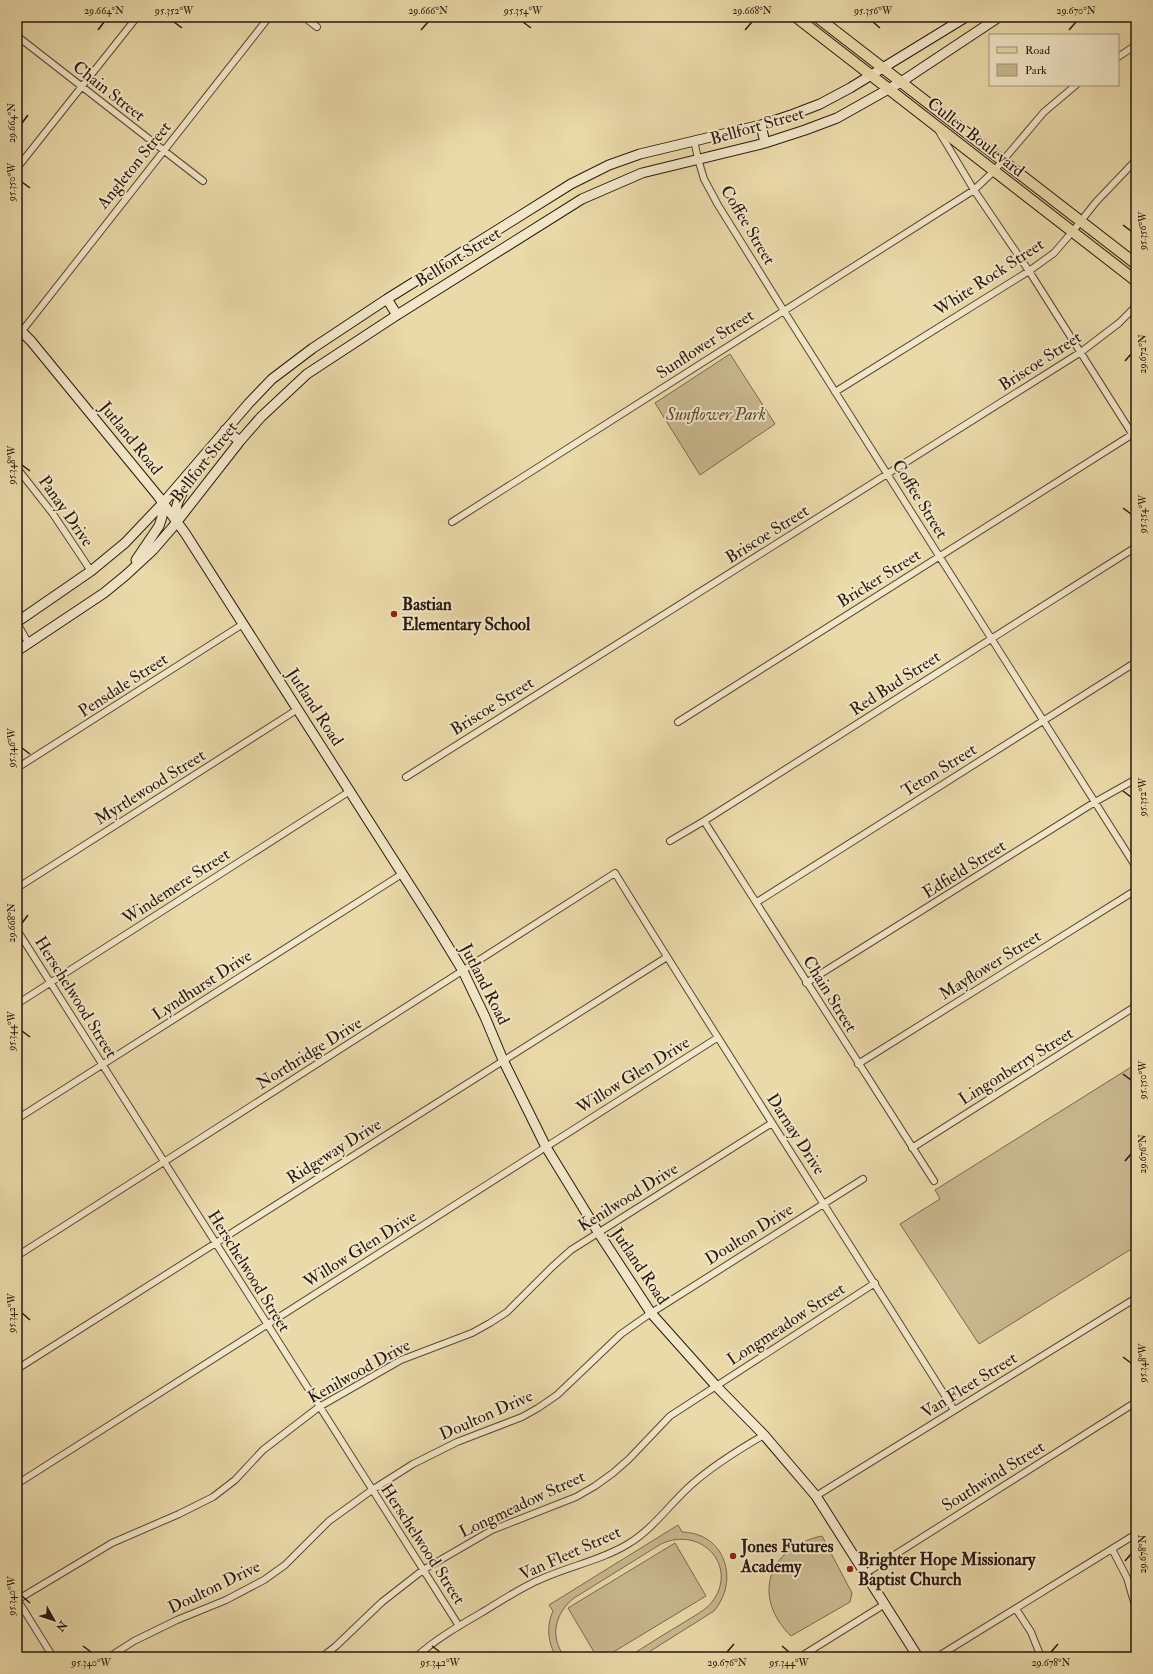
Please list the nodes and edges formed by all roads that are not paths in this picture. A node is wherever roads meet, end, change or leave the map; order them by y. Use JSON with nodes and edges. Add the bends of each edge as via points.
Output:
{"nodes":[{"id":1,"x":137,"y":17,"type":"edge"},
{"id":2,"x":269,"y":17,"type":"edge"},
{"id":3,"x":304,"y":17,"type":"edge"},
{"id":4,"x":796,"y":17,"type":"edge"},
{"id":5,"x":817,"y":17,"type":"edge"},
{"id":6,"x":966,"y":17,"type":"edge"},
{"id":7,"x":999,"y":17,"type":"edge"},
{"id":8,"x":317,"y":27,"type":"dead end"},
{"id":9,"x":17,"y":36,"type":"edge"},
{"id":10,"x":1136,"y":45,"type":"edge"},
{"id":11,"x":1119,"y":56,"type":"edge"},
{"id":12,"x":883,"y":68,"type":"junction"},
{"id":13,"x":871,"y":75,"type":"junction"},
{"id":14,"x":901,"y":82,"type":"junction"},
{"id":15,"x":1075,"y":86,"type":"edge"},
{"id":16,"x":81,"y":88,"type":"junction"},
{"id":17,"x":888,"y":90,"type":"junction"},
{"id":18,"x":761,"y":125,"type":"junction"},
{"id":19,"x":935,"y":126,"type":"junction"},
{"id":20,"x":694,"y":140,"type":"junction"},
{"id":21,"x":764,"y":143,"type":"junction"},
{"id":22,"x":163,"y":151,"type":"junction"},
{"id":23,"x":698,"y":159,"type":"junction"},
{"id":24,"x":1136,"y":160,"type":"edge"},
{"id":25,"x":1003,"y":161,"type":"junction"},
{"id":26,"x":17,"y":168,"type":"edge"},
{"id":27,"x":994,"y":171,"type":"junction"},
{"id":28,"x":202,"y":181,"type":"dead end"},
{"id":29,"x":571,"y":184,"type":"junction"},
{"id":30,"x":974,"y":190,"type":"junction"},
{"id":31,"x":582,"y":199,"type":"junction"},
{"id":32,"x":1080,"y":221,"type":"junction"},
{"id":33,"x":1073,"y":231,"type":"junction"},
{"id":34,"x":478,"y":242,"type":"junction"},
{"id":35,"x":488,"y":256,"type":"junction"},
{"id":36,"x":1136,"y":264,"type":"edge"},
{"id":37,"x":1029,"y":271,"type":"junction"},
{"id":38,"x":1136,"y":281,"type":"edge"},
{"id":39,"x":387,"y":299,"type":"junction"},
{"id":40,"x":1136,"y":306,"type":"edge"},
{"id":41,"x":784,"y":311,"type":"junction"},
{"id":42,"x":397,"y":315,"type":"junction"},
{"id":43,"x":19,"y":329,"type":"edge"},
{"id":44,"x":1081,"y":352,"type":"junction"},
{"id":45,"x":296,"y":360,"type":"junction"},
{"id":46,"x":307,"y":374,"type":"junction"},
{"id":47,"x":835,"y":392,"type":"junction"},
{"id":48,"x":225,"y":430,"type":"junction"},
{"id":49,"x":1135,"y":436,"type":"edge"},
{"id":50,"x":240,"y":441,"type":"junction"},
{"id":51,"x":199,"y":462,"type":"junction"},
{"id":52,"x":17,"y":468,"type":"edge"},
{"id":53,"x":889,"y":475,"type":"junction"},
{"id":54,"x":163,"y":503,"type":"junction"},
{"id":55,"x":177,"y":522,"type":"junction"},
{"id":56,"x":452,"y":522,"type":"dead end"},
{"id":57,"x":1136,"y":547,"type":"edge"},
{"id":58,"x":940,"y":556,"type":"junction"},
{"id":59,"x":91,"y":571,"type":"junction"},
{"id":60,"x":126,"y":575,"type":"junction"},
{"id":61,"x":17,"y":623,"type":"edge"},
{"id":62,"x":243,"y":624,"type":"junction"},
{"id":63,"x":991,"y":638,"type":"junction"},
{"id":64,"x":29,"y":644,"type":"junction"},
{"id":65,"x":17,"y":651,"type":"edge"},
{"id":66,"x":1136,"y":662,"type":"edge"},
{"id":67,"x":298,"y":710,"type":"junction"},
{"id":68,"x":1043,"y":720,"type":"junction"},
{"id":69,"x":678,"y":722,"type":"dead end"},
{"id":70,"x":17,"y":768,"type":"edge"},
{"id":71,"x":406,"y":777,"type":"dead end"},
{"id":72,"x":1136,"y":779,"type":"edge"},
{"id":73,"x":350,"y":791,"type":"junction"},
{"id":74,"x":1095,"y":802,"type":"junction"},
{"id":75,"x":704,"y":822,"type":"junction"},
{"id":76,"x":670,"y":841,"type":"dead end"},
{"id":77,"x":1136,"y":867,"type":"edge"},
{"id":78,"x":615,"y":873,"type":"joint"},
{"id":79,"x":402,"y":874,"type":"junction"},
{"id":80,"x":17,"y":888,"type":"edge"},
{"id":81,"x":1136,"y":890,"type":"edge"},
{"id":82,"x":757,"y":902,"type":"junction"},
{"id":83,"x":17,"y":930,"type":"edge"},
{"id":84,"x":667,"y":957,"type":"junction"},
{"id":85,"x":463,"y":971,"type":"junction"},
{"id":86,"x":52,"y":982,"type":"junction"},
{"id":87,"x":806,"y":983,"type":"junction"},
{"id":88,"x":17,"y":1004,"type":"edge"},
{"id":89,"x":1136,"y":1006,"type":"edge"},
{"id":90,"x":717,"y":1038,"type":"junction"},
{"id":91,"x":503,"y":1060,"type":"junction"},
{"id":92,"x":858,"y":1064,"type":"junction"},
{"id":93,"x":102,"y":1066,"type":"junction"},
{"id":94,"x":17,"y":1119,"type":"edge"},
{"id":95,"x":772,"y":1123,"type":"junction"},
{"id":96,"x":546,"y":1146,"type":"junction"},
{"id":97,"x":912,"y":1148,"type":"junction"},
{"id":98,"x":163,"y":1162,"type":"junction"},
{"id":99,"x":863,"y":1179,"type":"dead end"},
{"id":100,"x":934,"y":1181,"type":"dead end"},
{"id":101,"x":824,"y":1204,"type":"junction"},
{"id":102,"x":598,"y":1232,"type":"junction"},
{"id":103,"x":215,"y":1243,"type":"junction"},
{"id":104,"x":17,"y":1256,"type":"edge"},
{"id":105,"x":875,"y":1283,"type":"junction"},
{"id":106,"x":1136,"y":1298,"type":"edge"},
{"id":107,"x":651,"y":1313,"type":"junction"},
{"id":108,"x":267,"y":1324,"type":"junction"},
{"id":109,"x":17,"y":1369,"type":"edge"},
{"id":110,"x":717,"y":1387,"type":"junction"},
{"id":111,"x":1136,"y":1402,"type":"edge"},
{"id":112,"x":319,"y":1407,"type":"junction"},
{"id":113,"x":954,"y":1410,"type":"junction"},
{"id":114,"x":764,"y":1435,"type":"junction"},
{"id":115,"x":17,"y":1484,"type":"edge"},
{"id":116,"x":372,"y":1490,"type":"junction"},
{"id":117,"x":816,"y":1496,"type":"junction"},
{"id":118,"x":1136,"y":1534,"type":"edge"},
{"id":119,"x":1112,"y":1549,"type":"junction"},
{"id":120,"x":423,"y":1570,"type":"junction"},
{"id":121,"x":866,"y":1573,"type":"junction"},
{"id":122,"x":17,"y":1600,"type":"edge"},
{"id":123,"x":885,"y":1604,"type":"junction"},
{"id":124,"x":1016,"y":1609,"type":"junction"},
{"id":125,"x":1136,"y":1609,"type":"edge"},
{"id":126,"x":459,"y":1626,"type":"junction"},
{"id":127,"x":53,"y":1657,"type":"edge"},
{"id":128,"x":109,"y":1657,"type":"edge"},
{"id":129,"x":322,"y":1657,"type":"edge"},
{"id":130,"x":416,"y":1657,"type":"edge"},
{"id":131,"x":800,"y":1657,"type":"edge"},
{"id":132,"x":918,"y":1657,"type":"edge"},
{"id":133,"x":937,"y":1657,"type":"edge"},
{"id":134,"x":1041,"y":1657,"type":"edge"}],
"edges":[{"from":1,"to":16,"type":"street"},
{"from":2,"to":22,"type":"street","name":"Angleton Street"},
{"from":3,"to":8,"type":"street"},
{"from":4,"to":13,"type":"main road","name":"Cullen Boulevard"},
{"from":5,"to":12,"type":"main road","name":"Cullen Boulevard"},
{"from":6,"to":12,"type":"main road","name":"Bellfort Street"},
{"from":7,"to":14,"type":"main road","name":"Bellfort Street"},
{"from":9,"to":16,"type":"street","name":"Chain Street"},
{"from":10,"to":11,"type":"street"},
{"from":12,"to":13,"type":"main road","name":"Bellfort Street"},
{"from":12,"to":14,"type":"main road","name":"Cullen Boulevard"},
{"from":13,"to":17,"type":"main road","name":"Cullen Boulevard"},
{"from":13,"to":18,"type":"main road","name":"Bellfort Street","via":[[820,104]]},
{"from":14,"to":17,"type":"main road","name":"Bellfort Street"},
{"from":14,"to":25,"type":"main road","name":"Cullen Boulevard"},
{"from":15,"to":25,"type":"street","via":[[1044,112]]},
{"from":16,"to":22,"type":"street","name":"Chain Street"},
{"from":16,"to":26,"type":"street"},
{"from":17,"to":19,"type":"main road","name":"Cullen Boulevard"},
{"from":17,"to":21,"type":"main road","name":"Bellfort Street","via":[[837,118]]},
{"from":18,"to":20,"type":"main road","name":"Bellfort Street"},
{"from":18,"to":21,"type":"main road"},
{"from":19,"to":27,"type":"main road","name":"Cullen Boulevard"},
{"from":19,"to":30,"type":"street"},
{"from":20,"to":23,"type":"street","name":"Coffee Street"},
{"from":20,"to":29,"type":"main road","name":"Bellfort Street","via":[[609,165]]},
{"from":21,"to":23,"type":"main road","name":"Bellfort Street"},
{"from":22,"to":28,"type":"street","name":"Chain Street"},
{"from":22,"to":43,"type":"street","name":"Angleton Street"},
{"from":23,"to":31,"type":"main road","name":"Bellfort Street","via":[[642,173]]},
{"from":23,"to":41,"type":"street","name":"Coffee Street","via":[[704,179],[718,205]]},
{"from":24,"to":32,"type":"street","name":"White Rock Street"},
{"from":25,"to":27,"type":"street","name":"Sunflower Street"},
{"from":25,"to":32,"type":"main road","name":"Cullen Boulevard"},
{"from":27,"to":30,"type":"street","name":"Sunflower Street"},
{"from":27,"to":33,"type":"main road","name":"Cullen Boulevard"},
{"from":29,"to":31,"type":"main road"},
{"from":29,"to":34,"type":"main road","name":"Bellfort Street"},
{"from":30,"to":37,"type":"street"},
{"from":30,"to":41,"type":"street","name":"Sunflower Street"},
{"from":31,"to":35,"type":"main road","name":"Bellfort Street"},
{"from":32,"to":33,"type":"street","name":"White Rock Street"},
{"from":32,"to":36,"type":"main road","name":"Cullen Boulevard"},
{"from":33,"to":37,"type":"street","name":"White Rock Street","via":[[1054,253]]},
{"from":33,"to":38,"type":"main road","name":"Cullen Boulevard"},
{"from":34,"to":35,"type":"main road"},
{"from":34,"to":39,"type":"main road","name":"Bellfort Street"},
{"from":35,"to":42,"type":"main road","name":"Bellfort Street"},
{"from":37,"to":44,"type":"street"},
{"from":37,"to":47,"type":"street","name":"White Rock Street"},
{"from":39,"to":42,"type":"main road"},
{"from":39,"to":45,"type":"main road","name":"Bellfort Street"},
{"from":40,"to":44,"type":"street","name":"Briscoe Street","via":[[1119,323]]},
{"from":41,"to":47,"type":"street","name":"Coffee Street"},
{"from":41,"to":56,"type":"street","name":"Sunflower Street"},
{"from":42,"to":46,"type":"main road","name":"Bellfort Street"},
{"from":43,"to":54,"type":"main road","name":"Jutland Road"},
{"from":44,"to":49,"type":"street"},
{"from":44,"to":53,"type":"street","name":"Briscoe Street"},
{"from":45,"to":46,"type":"main road"},
{"from":45,"to":48,"type":"main road","name":"Bellfort Street","via":[[272,379]]},
{"from":46,"to":50,"type":"main road","name":"Bellfort Street","via":[[261,417]]},
{"from":47,"to":53,"type":"street","name":"Coffee Street"},
{"from":48,"to":50,"type":"main road"},
{"from":48,"to":51,"type":"main road","name":"Bellfort Street"},
{"from":49,"to":58,"type":"street","name":"Bricker Street"},
{"from":50,"to":55,"type":"main road","name":"Bellfort Street"},
{"from":51,"to":54,"type":"main road","name":"Bellfort Street"},
{"from":51,"to":55,"type":"main road","via":[[176,506]]},
{"from":52,"to":59,"type":"street","name":"Panay Drive","via":[[53,514]]},
{"from":53,"to":58,"type":"street","name":"Coffee Street"},
{"from":53,"to":71,"type":"street","name":"Briscoe Street"},
{"from":54,"to":55,"type":"main road","name":"Jutland Road"},
{"from":54,"to":59,"type":"main road","name":"Bellfort Street","via":[[125,543]]},
{"from":54,"to":60,"type":"main road","via":[[159,526]]},
{"from":55,"to":60,"type":"main road","name":"Bellfort Street","via":[[153,550]]},
{"from":55,"to":62,"type":"main road","name":"Jutland Road"},
{"from":57,"to":63,"type":"street","name":"Red Bud Street"},
{"from":58,"to":63,"type":"street","name":"Coffee Street"},
{"from":58,"to":69,"type":"street","name":"Bricker Street"},
{"from":59,"to":61,"type":"main road","name":"Bellfort Street"},
{"from":60,"to":64,"type":"main road","name":"Bellfort Street"},
{"from":61,"to":64,"type":"street"},
{"from":62,"to":67,"type":"main road","name":"Jutland Road"},
{"from":62,"to":70,"type":"street","name":"Pensdale Street"},
{"from":63,"to":68,"type":"street","name":"Coffee Street"},
{"from":63,"to":75,"type":"street","name":"Red Bud Street"},
{"from":64,"to":65,"type":"main road","name":"Bellfort Street"},
{"from":66,"to":68,"type":"street","name":"Teton Street"},
{"from":67,"to":73,"type":"main road","name":"Jutland Road"},
{"from":67,"to":80,"type":"street","name":"Myrtlewood Street"},
{"from":68,"to":74,"type":"street","name":"Coffee Street"},
{"from":68,"to":82,"type":"street","name":"Teton Street"},
{"from":72,"to":74,"type":"street","name":"Edfield Street"},
{"from":73,"to":79,"type":"main road","name":"Jutland Road"},
{"from":73,"to":86,"type":"street","name":"Windemere Street"},
{"from":74,"to":77,"type":"street","name":"Coffee Street"},
{"from":74,"to":87,"type":"street","name":"Edfield Street"},
{"from":75,"to":76,"type":"street","name":"Red Bud Street"},
{"from":75,"to":82,"type":"street","name":"Chain Street"},
{"from":78,"to":84,"type":"street","name":"Darnay Drive"},
{"from":78,"to":85,"type":"street","name":"Northridge Drive"},
{"from":79,"to":85,"type":"main road","name":"Jutland Road"},
{"from":79,"to":93,"type":"street","name":"Lyndhurst Drive"},
{"from":81,"to":92,"type":"street","name":"Mayflower Street"},
{"from":82,"to":87,"type":"street","name":"Chain Street"},
{"from":83,"to":86,"type":"street","name":"Herschelwood Street"},
{"from":84,"to":90,"type":"street","name":"Darnay Drive"},
{"from":84,"to":91,"type":"street","name":"Ridgeway Drive"},
{"from":85,"to":91,"type":"main road","name":"Jutland Road"},
{"from":85,"to":98,"type":"street","name":"Northridge Drive"},
{"from":86,"to":88,"type":"street","name":"Windemere Street"},
{"from":86,"to":93,"type":"street","name":"Herschelwood Street"},
{"from":87,"to":92,"type":"street","name":"Chain Street"},
{"from":89,"to":97,"type":"street","name":"Lingonberry Street"},
{"from":90,"to":95,"type":"street","name":"Darnay Drive"},
{"from":90,"to":96,"type":"street","name":"Willow Glen Drive"},
{"from":91,"to":96,"type":"main road","name":"Jutland Road"},
{"from":91,"to":103,"type":"street","name":"Ridgeway Drive"},
{"from":92,"to":97,"type":"street","name":"Chain Street"},
{"from":93,"to":94,"type":"street","name":"Lyndhurst Drive"},
{"from":93,"to":98,"type":"street","name":"Herschelwood Street"},
{"from":95,"to":101,"type":"street","name":"Darnay Drive"},
{"from":95,"to":102,"type":"street","name":"Kenilwood Drive"},
{"from":96,"to":102,"type":"main road","name":"Jutland Road"},
{"from":96,"to":108,"type":"street","name":"Willow Glen Drive"},
{"from":97,"to":100,"type":"street","name":"Chain Street"},
{"from":98,"to":103,"type":"street","name":"Herschelwood Street"},
{"from":98,"to":104,"type":"street","name":"Northridge Drive"},
{"from":99,"to":101,"type":"street","name":"Doulton Drive"},
{"from":101,"to":105,"type":"street","name":"Darnay Drive"},
{"from":101,"to":107,"type":"street","name":"Doulton Drive"},
{"from":102,"to":107,"type":"main road","name":"Jutland Road"},
{"from":102,"to":112,"type":"street","name":"Kenilwood Drive","via":[[552,1266],[513,1306],[490,1323],[472,1334],[401,1360]]},
{"from":103,"to":108,"type":"street","name":"Herschelwood Street"},
{"from":103,"to":109,"type":"street","name":"Ridgeway Drive"},
{"from":105,"to":110,"type":"street","name":"Longmeadow Street"},
{"from":105,"to":113,"type":"street","name":"Darnay Drive"},
{"from":106,"to":113,"type":"street","name":"Van Fleet Street"},
{"from":107,"to":110,"type":"main road","name":"Jutland Road"},
{"from":107,"to":116,"type":"street","name":"Doulton Drive","via":[[621,1334],[557,1395],[538,1408],[522,1417],[457,1442],[413,1464]]},
{"from":108,"to":112,"type":"street","name":"Herschelwood Street"},
{"from":108,"to":115,"type":"street","name":"Willow Glen Drive"},
{"from":110,"to":114,"type":"main road","name":"Jutland Road"},
{"from":110,"to":120,"type":"street","name":"Longmeadow Street","via":[[670,1416],[629,1459],[595,1486],[576,1497],[492,1530]]},
{"from":111,"to":121,"type":"street","name":"Southwind Street"},
{"from":112,"to":116,"type":"street","name":"Herschelwood Street"},
{"from":112,"to":122,"type":"street","name":"Kenilwood Drive","via":[[263,1450],[235,1480],[213,1497],[112,1543]]},
{"from":113,"to":117,"type":"street","name":"Van Fleet Street"},
{"from":114,"to":117,"type":"main road","name":"Jutland Road"},
{"from":114,"to":126,"type":"street","name":"Van Fleet Street","via":[[705,1473],[629,1544],[540,1579]]},
{"from":116,"to":120,"type":"street","name":"Herschelwood Street"},
{"from":116,"to":128,"type":"street","name":"Doulton Drive","via":[[329,1521],[285,1564],[264,1580],[134,1641]]},
{"from":117,"to":121,"type":"main road","name":"Jutland Road"},
{"from":118,"to":119,"type":"street"},
{"from":119,"to":124,"type":"street"},
{"from":119,"to":125,"type":"street","via":[[1127,1578]]},
{"from":120,"to":126,"type":"street","name":"Herschelwood Street"},
{"from":120,"to":129,"type":"street","name":"Longmeadow Street","via":[[382,1602]]},
{"from":121,"to":123,"type":"main road","name":"Jutland Road"},
{"from":122,"to":127,"type":"street"},
{"from":123,"to":131,"type":"street"},
{"from":123,"to":132,"type":"main road","name":"Jutland Road"},
{"from":124,"to":133,"type":"street"},
{"from":124,"to":134,"type":"street","via":[[1031,1632]]},
{"from":126,"to":130,"type":"street","name":"Van Fleet Street"}]}
